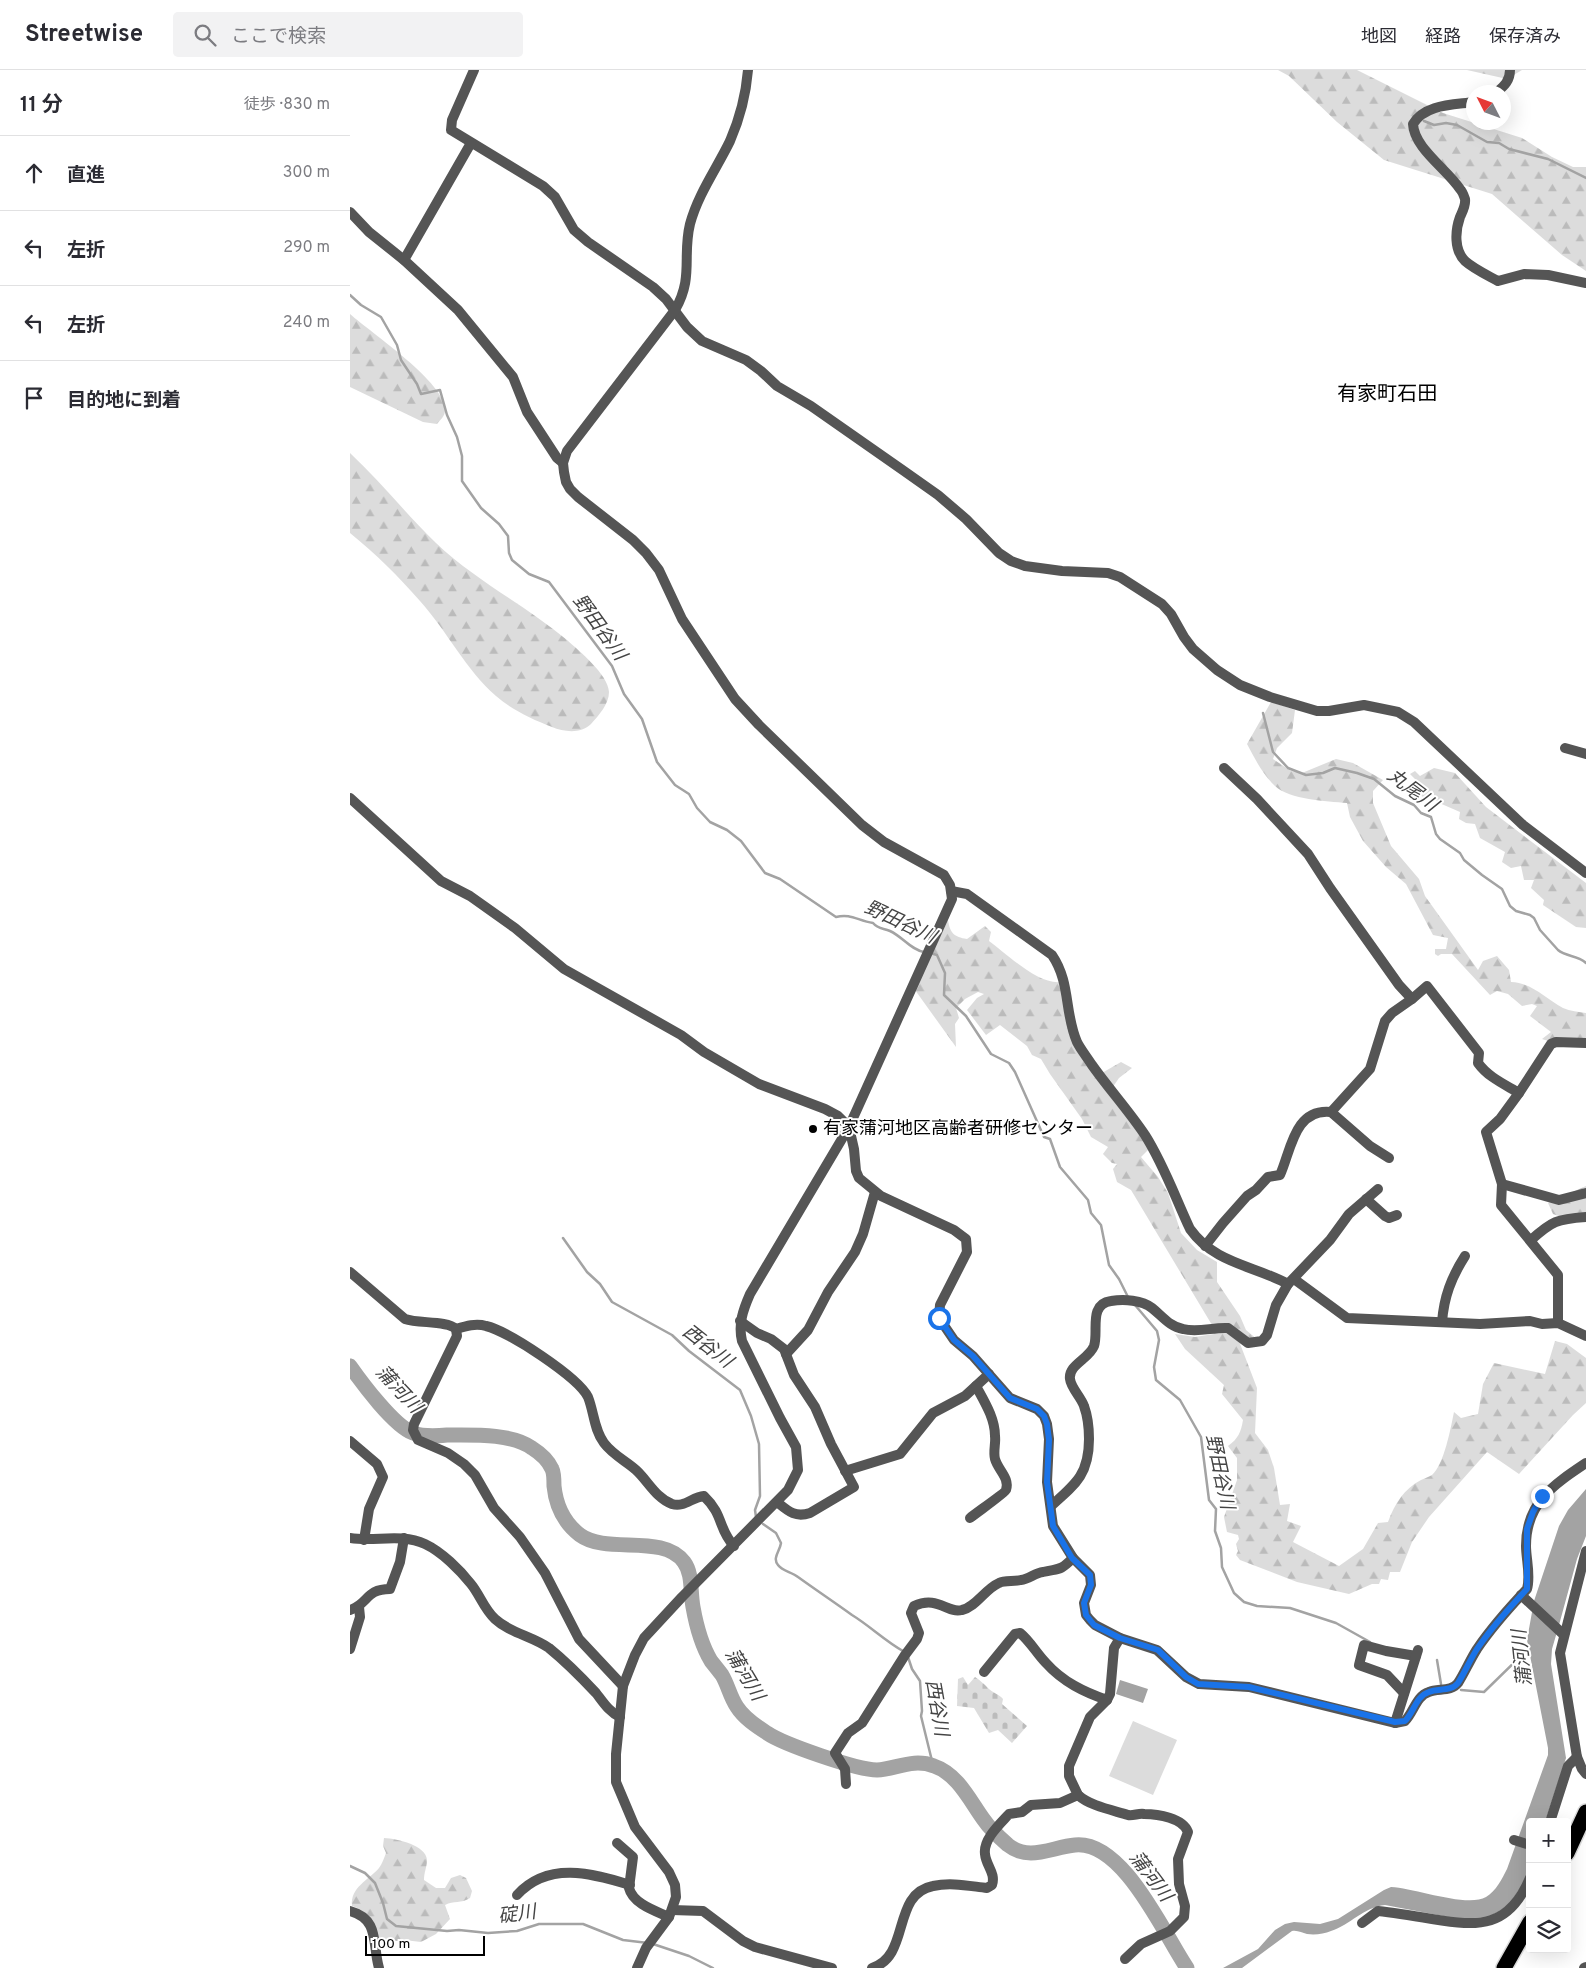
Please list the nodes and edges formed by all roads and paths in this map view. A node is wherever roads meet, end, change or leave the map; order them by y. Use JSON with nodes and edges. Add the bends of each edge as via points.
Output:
{"nodes":[{"id":1,"x":474,"y":70,"type":"edge"},
{"id":2,"x":748,"y":70,"type":"edge"},
{"id":3,"x":1510,"y":70,"type":"edge"},
{"id":4,"x":1505,"y":85,"type":"edge"},
{"id":5,"x":1466,"y":103,"type":"edge"},
{"id":6,"x":471,"y":143,"type":"junction"},
{"id":7,"x":350,"y":212,"type":"edge"},
{"id":8,"x":404,"y":260,"type":"junction"},
{"id":9,"x":1586,"y":282,"type":"edge"},
{"id":10,"x":675,"y":310,"type":"junction"},
{"id":11,"x":564,"y":463,"type":"junction"},
{"id":12,"x":1565,"y":748,"type":"dead end"},
{"id":13,"x":1586,"y":754,"type":"edge"},
{"id":14,"x":1224,"y":768,"type":"dead end"},
{"id":15,"x":350,"y":798,"type":"edge"},
{"id":16,"x":1586,"y":873,"type":"edge"},
{"id":17,"x":951,"y":891,"type":"junction"},
{"id":18,"x":1412,"y":998,"type":"junction"},
{"id":19,"x":1586,"y":1043,"type":"edge"},
{"id":20,"x":1519,"y":1093,"type":"junction"},
{"id":21,"x":1331,"y":1112,"type":"junction"},
{"id":22,"x":849,"y":1127,"type":"junction"},
{"id":23,"x":1389,"y":1158,"type":"dead end"},
{"id":24,"x":1502,"y":1184,"type":"junction"},
{"id":25,"x":1378,"y":1189,"type":"dead end"},
{"id":26,"x":875,"y":1192,"type":"junction"},
{"id":27,"x":1586,"y":1193,"type":"edge"},
{"id":28,"x":1366,"y":1199,"type":"junction"},
{"id":29,"x":1397,"y":1215,"type":"dead end"},
{"id":30,"x":1586,"y":1216,"type":"edge"},
{"id":31,"x":1530,"y":1240,"type":"junction"},
{"id":32,"x":1205,"y":1246,"type":"junction"},
{"id":33,"x":1465,"y":1256,"type":"dead end"},
{"id":34,"x":350,"y":1272,"type":"edge"},
{"id":35,"x":1291,"y":1282,"type":"junction"},
{"id":36,"x":740,"y":1321,"type":"junction"},
{"id":37,"x":1442,"y":1322,"type":"junction"},
{"id":38,"x":1558,"y":1323,"type":"junction"},
{"id":39,"x":456,"y":1329,"type":"junction"},
{"id":40,"x":1586,"y":1336,"type":"edge"},
{"id":41,"x":786,"y":1354,"type":"junction"},
{"id":42,"x":989,"y":1374,"type":"junction"},
{"id":43,"x":976,"y":1386,"type":"junction"},
{"id":44,"x":350,"y":1441,"type":"edge"},
{"id":45,"x":1586,"y":1463,"type":"edge"},
{"id":46,"x":844,"y":1471,"type":"junction"},
{"id":47,"x":777,"y":1502,"type":"junction"},
{"id":48,"x":1051,"y":1506,"type":"junction"},
{"id":49,"x":970,"y":1518,"type":"dead end"},
{"id":50,"x":350,"y":1538,"type":"edge"},
{"id":51,"x":404,"y":1538,"type":"junction"},
{"id":52,"x":364,"y":1540,"type":"junction"},
{"id":53,"x":734,"y":1546,"type":"junction"},
{"id":54,"x":1586,"y":1551,"type":"edge"},
{"id":55,"x":1072,"y":1558,"type":"junction"},
{"id":56,"x":1521,"y":1595,"type":"junction"},
{"id":57,"x":354,"y":1608,"type":"edge"},
{"id":58,"x":1560,"y":1632,"type":"junction"},
{"id":59,"x":1120,"y":1638,"type":"junction"},
{"id":60,"x":350,"y":1649,"type":"edge"},
{"id":61,"x":984,"y":1672,"type":"dead end"},
{"id":62,"x":623,"y":1686,"type":"junction"},
{"id":63,"x":1404,"y":1693,"type":"junction"},
{"id":64,"x":1107,"y":1700,"type":"junction"},
{"id":65,"x":620,"y":1717,"type":"junction"},
{"id":66,"x":1395,"y":1722,"type":"junction"},
{"id":67,"x":1577,"y":1757,"type":"junction"},
{"id":68,"x":1586,"y":1774,"type":"edge"},
{"id":69,"x":846,"y":1784,"type":"dead end"},
{"id":70,"x":1078,"y":1795,"type":"junction"},
{"id":71,"x":1586,"y":1813,"type":"edge"},
{"id":72,"x":1551,"y":1818,"type":"edge"},
{"id":73,"x":1515,"y":1840,"type":"dead end"},
{"id":74,"x":617,"y":1843,"type":"dead end"},
{"id":75,"x":646,"y":1843,"type":"junction"},
{"id":76,"x":1526,"y":1844,"type":"edge"},
{"id":77,"x":1571,"y":1845,"type":"edge"},
{"id":78,"x":633,"y":1857,"type":"junction"},
{"id":79,"x":630,"y":1885,"type":"junction"},
{"id":80,"x":1526,"y":1887,"type":"edge"},
{"id":81,"x":517,"y":1895,"type":"dead end"},
{"id":82,"x":350,"y":1911,"type":"edge"},
{"id":83,"x":671,"y":1914,"type":"junction"},
{"id":84,"x":1362,"y":1923,"type":"dead end"},
{"id":85,"x":1526,"y":1929,"type":"edge"},
{"id":86,"x":1125,"y":1959,"type":"dead end"},
{"id":87,"x":379,"y":1968,"type":"edge"},
{"id":88,"x":637,"y":1968,"type":"edge"},
{"id":89,"x":832,"y":1968,"type":"edge"},
{"id":90,"x":872,"y":1968,"type":"edge"},
{"id":91,"x":1504,"y":1968,"type":"edge"}],
"edges":[{"from":1,"to":6,"type":"street","via":[[450,128]]},
{"from":2,"to":10,"type":"street","via":[[737,124],[690,223],[687,283]]},
{"from":3,"to":4,"type":"street"},
{"from":5,"to":9,"type":"street","via":[[1425,112],[1413,124],[1416,138],[1465,198],[1465,207],[1456,229],[1459,253],[1468,263],[1498,282],[1524,274]]},
{"from":6,"to":8,"type":"street"},
{"from":6,"to":10,"type":"street","via":[[543,186],[555,197],[574,230],[653,287]]},
{"from":7,"to":8,"type":"street"},
{"from":8,"to":11,"type":"street","via":[[458,310],[507,369],[527,412],[557,458]]},
{"from":10,"to":11,"type":"street","via":[[574,440]]},
{"from":10,"to":16,"type":"street","via":[[702,340],[746,360],[782,390],[811,406],[938,495],[1011,561],[1025,566],[1108,573],[1120,577],[1162,604],[1193,649],[1217,670],[1240,685],[1270,697],[1317,711],[1364,705],[1398,712],[1414,722],[1523,825]]},
{"from":11,"to":17,"type":"street","via":[[566,482],[574,493],[633,540],[659,570],[682,619],[735,699],[862,825],[884,842],[940,872],[947,879]]},
{"from":12,"to":13,"type":"street"},
{"from":14,"to":18,"type":"street","via":[[1308,854],[1399,985]]},
{"from":15,"to":22,"type":"street","via":[[441,880],[470,896],[514,928],[564,970],[681,1035],[759,1084],[825,1109]]},
{"from":17,"to":22,"type":"street","via":[[952,900]]},
{"from":17,"to":32,"type":"street","via":[[967,894],[1052,955],[1065,982],[1068,1013],[1078,1044],[1144,1135],[1163,1166],[1190,1229]]},
{"from":18,"to":20,"type":"street","via":[[1427,986],[1479,1053],[1478,1063],[1483,1070]]},
{"from":18,"to":21,"type":"street","via":[[1384,1021],[1370,1069]]},
{"from":19,"to":20,"type":"street","via":[[1551,1044]]},
{"from":20,"to":24,"type":"street","via":[[1486,1132]]},
{"from":21,"to":23,"type":"street"},
{"from":21,"to":32,"type":"street","via":[[1318,1112],[1306,1120],[1295,1133],[1280,1175],[1268,1177],[1247,1196]]},
{"from":22,"to":26,"type":"street","via":[[856,1171]]},
{"from":22,"to":36,"type":"street","via":[[750,1294]]},
{"from":24,"to":27,"type":"street","via":[[1558,1200]]},
{"from":24,"to":31,"type":"street","via":[[1501,1205]]},
{"from":25,"to":28,"type":"street"},
{"from":26,"to":41,"type":"street","via":[[855,1252],[808,1330]]},
{"from":26,"to":42,"type":"street","via":[[966,1239],[967,1252],[940,1305],[939,1318],[954,1340]]},
{"from":28,"to":29,"type":"street","via":[[1385,1216]]},
{"from":28,"to":35,"type":"street","via":[[1349,1214]]},
{"from":30,"to":31,"type":"street","via":[[1562,1218],[1548,1224]]},
{"from":31,"to":38,"type":"street","via":[[1558,1275]]},
{"from":32,"to":35,"type":"street","via":[[1220,1257]]},
{"from":33,"to":37,"type":"street","via":[[1452,1275]]},
{"from":34,"to":39,"type":"street","via":[[405,1319],[450,1325]]},
{"from":35,"to":37,"type":"street","via":[[1347,1318]]},
{"from":35,"to":48,"type":"street","via":[[1276,1305],[1267,1335],[1258,1343],[1248,1343],[1228,1328],[1195,1330],[1176,1327],[1151,1307],[1136,1302],[1106,1303],[1096,1316],[1095,1345],[1070,1373],[1070,1381],[1082,1398],[1089,1424],[1086,1467]]},
{"from":36,"to":41,"type":"street","via":[[778,1343]]},
{"from":36,"to":47,"type":"street","via":[[742,1341],[796,1447],[798,1470],[788,1490]]},
{"from":37,"to":38,"type":"street"},
{"from":38,"to":40,"type":"street"},
{"from":39,"to":53,"type":"street","via":[[476,1324],[487,1326],[511,1337],[570,1376],[588,1396],[604,1443],[636,1469],[656,1494],[670,1504],[680,1506],[704,1496],[720,1517],[724,1536]]},
{"from":39,"to":62,"type":"street","via":[[457,1336],[413,1430],[418,1440],[448,1452],[475,1475],[494,1508],[520,1537],[545,1573],[579,1639]]},
{"from":41,"to":46,"type":"street"},
{"from":42,"to":43,"type":"street"},
{"from":42,"to":48,"type":"street","via":[[1010,1398],[1037,1409],[1044,1416],[1049,1440],[1047,1482]]},
{"from":43,"to":46,"type":"street","via":[[965,1396],[933,1413],[900,1454]]},
{"from":43,"to":49,"type":"street","via":[[991,1416],[995,1459],[1007,1484],[1000,1497]]},
{"from":44,"to":52,"type":"street","via":[[377,1464],[383,1477],[370,1509]]},
{"from":45,"to":56,"type":"street","via":[[1542,1496],[1533,1512],[1527,1529],[1528,1585]]},
{"from":46,"to":47,"type":"street","via":[[854,1487],[810,1513],[797,1515]]},
{"from":47,"to":53,"type":"street"},
{"from":48,"to":55,"type":"street","via":[[1053,1526]]},
{"from":50,"to":52,"type":"street"},
{"from":51,"to":52,"type":"street"},
{"from":51,"to":57,"type":"street","via":[[390,1589],[372,1592]]},
{"from":51,"to":65,"type":"street","via":[[440,1553],[471,1584],[495,1619],[550,1649],[611,1712]]},
{"from":53,"to":62,"type":"street","via":[[644,1638]]},
{"from":54,"to":58,"type":"street"},
{"from":55,"to":59,"type":"street","via":[[1091,1579],[1084,1603],[1086,1615],[1094,1625]]},
{"from":55,"to":69,"type":"street","via":[[1058,1570],[1042,1572],[1024,1580],[1000,1582],[963,1610],[953,1610],[934,1602],[914,1606],[911,1613],[919,1633],[918,1640],[862,1723],[848,1733],[835,1753],[845,1769]]},
{"from":56,"to":58,"type":"street"},
{"from":56,"to":66,"type":"street","via":[[1477,1649],[1458,1683],[1423,1695],[1405,1721]]},
{"from":57,"to":60,"type":"street","via":[[360,1617]]},
{"from":58,"to":67,"type":"street","via":[[1562,1670]]},
{"from":59,"to":64,"type":"street","via":[[1114,1648]]},
{"from":59,"to":66,"type":"street","via":[[1158,1650],[1198,1684],[1249,1687]]},
{"from":61,"to":64,"type":"street","via":[[1015,1634],[1020,1633],[1071,1685]]},
{"from":62,"to":65,"type":"street"},
{"from":63,"to":63,"type":"street","via":[[1387,1676],[1359,1665],[1364,1645],[1386,1652],[1417,1653]]},
{"from":63,"to":66,"type":"street"},
{"from":64,"to":70,"type":"street","via":[[1090,1717],[1069,1766],[1069,1776]]},
{"from":65,"to":75,"type":"street","via":[[616,1782],[635,1827]]},
{"from":67,"to":68,"type":"street"},
{"from":67,"to":72,"type":"street","via":[[1568,1766]]},
{"from":70,"to":86,"type":"street","via":[[1085,1801],[1130,1816],[1143,1814],[1176,1820],[1188,1832],[1178,1860],[1184,1918],[1170,1931],[1141,1944]]},
{"from":70,"to":90,"type":"street","via":[[1060,1802],[1031,1805],[1022,1812],[1009,1814],[990,1837],[984,1854],[994,1878],[992,1885],[987,1888],[954,1884],[932,1886],[919,1892],[907,1905],[893,1950],[879,1966]]},
{"from":71,"to":77,"type":"highway"},
{"from":73,"to":76,"type":"street"},
{"from":74,"to":78,"type":"street"},
{"from":75,"to":78,"type":"street"},
{"from":75,"to":83,"type":"street","via":[[675,1885],[676,1897]]},
{"from":78,"to":79,"type":"street"},
{"from":79,"to":81,"type":"street","via":[[568,1872],[532,1881]]},
{"from":79,"to":83,"type":"street","via":[[634,1897]]},
{"from":80,"to":84,"type":"street","via":[[1511,1907],[1489,1922],[1456,1923],[1378,1910]]},
{"from":82,"to":87,"type":"street","via":[[363,1916],[372,1926]]},
{"from":83,"to":88,"type":"street","via":[[649,1944]]},
{"from":83,"to":89,"type":"street","via":[[704,1910],[755,1947]]},
{"from":85,"to":91,"type":"highway"}]}
